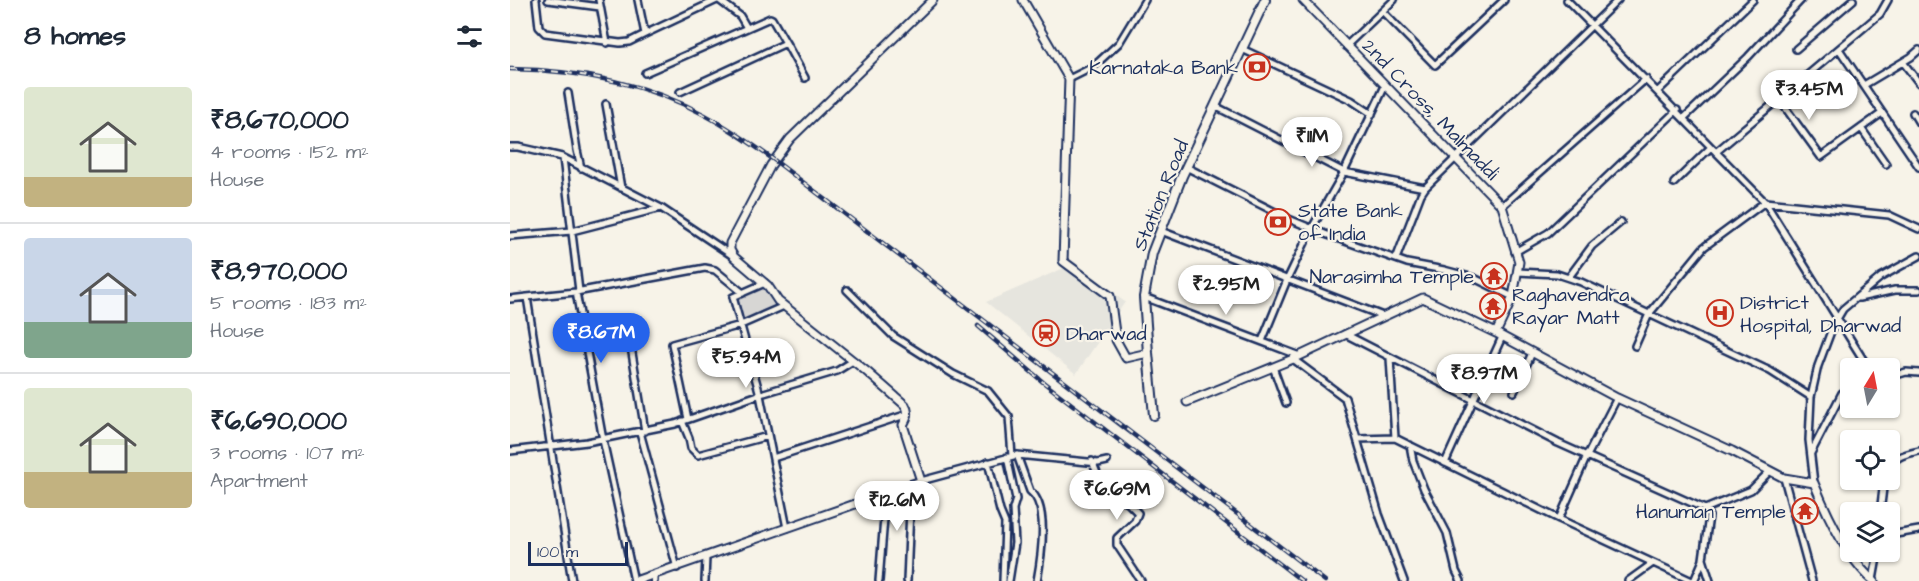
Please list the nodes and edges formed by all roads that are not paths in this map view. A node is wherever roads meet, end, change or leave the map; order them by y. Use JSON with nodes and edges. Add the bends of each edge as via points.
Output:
{"nodes":[{"id":1,"x":536,"y":0,"type":"edge"},
{"id":2,"x":548,"y":0,"type":"edge"},
{"id":3,"x":638,"y":0,"type":"edge"},
{"id":4,"x":718,"y":0,"type":"edge"},
{"id":5,"x":933,"y":0,"type":"edge"},
{"id":6,"x":1023,"y":0,"type":"edge"},
{"id":7,"x":1145,"y":0,"type":"edge"},
{"id":8,"x":1265,"y":0,"type":"edge"},
{"id":9,"x":1303,"y":0,"type":"edge"},
{"id":10,"x":1394,"y":0,"type":"edge"},
{"id":11,"x":1504,"y":0,"type":"edge"},
{"id":12,"x":1567,"y":0,"type":"edge"},
{"id":13,"x":1618,"y":0,"type":"edge"},
{"id":14,"x":1753,"y":0,"type":"edge"},
{"id":15,"x":1801,"y":0,"type":"edge"},
{"id":16,"x":1853,"y":0,"type":"edge"},
{"id":17,"x":1888,"y":0,"type":"edge"},
{"id":18,"x":567,"y":2,"type":"edge"},
{"id":19,"x":600,"y":3,"type":"edge"},
{"id":20,"x":1383,"y":12,"type":"junction"},
{"id":21,"x":1593,"y":25,"type":"junction"},
{"id":22,"x":747,"y":28,"type":"junction"},
{"id":23,"x":645,"y":34,"type":"junction"},
{"id":24,"x":607,"y":43,"type":"junction"},
{"id":25,"x":786,"y":44,"type":"junction"},
{"id":26,"x":1346,"y":46,"type":"junction"},
{"id":27,"x":1242,"y":49,"type":"junction"},
{"id":28,"x":1796,"y":49,"type":"dead end"},
{"id":29,"x":1839,"y":49,"type":"junction"},
{"id":30,"x":1919,"y":51,"type":"edge"},
{"id":31,"x":1903,"y":62,"type":"junction"},
{"id":32,"x":645,"y":73,"type":"dead end"},
{"id":33,"x":805,"y":78,"type":"dead end"},
{"id":34,"x":1069,"y":79,"type":"junction"},
{"id":35,"x":1646,"y":79,"type":"junction"},
{"id":36,"x":1919,"y":83,"type":"edge"},
{"id":37,"x":1864,"y":85,"type":"junction"},
{"id":38,"x":1384,"y":86,"type":"junction"},
{"id":39,"x":1658,"y":91,"type":"junction"},
{"id":40,"x":680,"y":92,"type":"dead end"},
{"id":41,"x":568,"y":93,"type":"dead end"},
{"id":42,"x":1779,"y":99,"type":"junction"},
{"id":43,"x":606,"y":104,"type":"dead end"},
{"id":44,"x":1215,"y":106,"type":"junction"},
{"id":45,"x":1677,"y":110,"type":"junction"},
{"id":46,"x":1882,"y":113,"type":"junction"},
{"id":47,"x":1913,"y":113,"type":"dead end"},
{"id":48,"x":1372,"y":114,"type":"junction"},
{"id":49,"x":1684,"y":118,"type":"junction"},
{"id":50,"x":1919,"y":123,"type":"edge"},
{"id":51,"x":1861,"y":128,"type":"junction"},
{"id":52,"x":510,"y":147,"type":"edge"},
{"id":53,"x":1714,"y":149,"type":"junction"},
{"id":54,"x":563,"y":158,"type":"junction"},
{"id":55,"x":1456,"y":158,"type":"junction"},
{"id":56,"x":1886,"y":164,"type":"dead end"},
{"id":57,"x":1919,"y":166,"type":"edge"},
{"id":58,"x":1186,"y":167,"type":"junction"},
{"id":59,"x":581,"y":168,"type":"junction"},
{"id":60,"x":1344,"y":172,"type":"junction"},
{"id":61,"x":1674,"y":183,"type":"dead end"},
{"id":62,"x":621,"y":188,"type":"junction"},
{"id":63,"x":1425,"y":188,"type":"junction"},
{"id":64,"x":1765,"y":202,"type":"junction"},
{"id":65,"x":1502,"y":206,"type":"junction"},
{"id":66,"x":661,"y":208,"type":"junction"},
{"id":67,"x":1620,"y":222,"type":"dead end"},
{"id":68,"x":1312,"y":228,"type":"junction"},
{"id":69,"x":1919,"y":229,"type":"edge"},
{"id":70,"x":572,"y":231,"type":"junction"},
{"id":71,"x":1161,"y":231,"type":"junction"},
{"id":72,"x":510,"y":236,"type":"edge"},
{"id":73,"x":1515,"y":252,"type":"junction"},
{"id":74,"x":1919,"y":256,"type":"edge"},
{"id":75,"x":735,"y":257,"type":"junction"},
{"id":76,"x":1396,"y":259,"type":"junction"},
{"id":77,"x":1517,"y":272,"type":"junction"},
{"id":78,"x":1569,"y":278,"type":"junction"},
{"id":79,"x":1287,"y":280,"type":"junction"},
{"id":80,"x":765,"y":284,"type":"junction"},
{"id":81,"x":847,"y":290,"type":"dead end"},
{"id":82,"x":1919,"y":290,"type":"edge"},
{"id":83,"x":578,"y":292,"type":"junction"},
{"id":84,"x":743,"y":293,"type":"junction"},
{"id":85,"x":528,"y":297,"type":"junction"},
{"id":86,"x":1144,"y":297,"type":"junction"},
{"id":87,"x":1513,"y":297,"type":"junction"},
{"id":88,"x":510,"y":298,"type":"edge"},
{"id":89,"x":1855,"y":299,"type":"junction"},
{"id":90,"x":784,"y":306,"type":"junction"},
{"id":91,"x":1649,"y":314,"type":"junction"},
{"id":92,"x":1383,"y":316,"type":"junction"},
{"id":93,"x":1837,"y":319,"type":"junction"},
{"id":94,"x":741,"y":325,"type":"junction"},
{"id":95,"x":1345,"y":334,"type":"junction"},
{"id":96,"x":1499,"y":335,"type":"junction"},
{"id":97,"x":630,"y":341,"type":"dead end"},
{"id":98,"x":1262,"y":341,"type":"junction"},
{"id":99,"x":1635,"y":346,"type":"dead end"},
{"id":100,"x":1148,"y":353,"type":"junction"},
{"id":101,"x":1532,"y":353,"type":"junction"},
{"id":102,"x":1297,"y":357,"type":"junction"},
{"id":103,"x":1390,"y":358,"type":"junction"},
{"id":104,"x":1862,"y":358,"type":"edge"},
{"id":105,"x":853,"y":361,"type":"junction"},
{"id":106,"x":1273,"y":367,"type":"junction"},
{"id":107,"x":1919,"y":373,"type":"edge"},
{"id":108,"x":1900,"y":374,"type":"edge"},
{"id":109,"x":1514,"y":392,"type":"dead end"},
{"id":110,"x":760,"y":395,"type":"junction"},
{"id":111,"x":1811,"y":397,"type":"junction"},
{"id":112,"x":1840,"y":397,"type":"edge"},
{"id":113,"x":1617,"y":398,"type":"junction"},
{"id":114,"x":1473,"y":400,"type":"junction"},
{"id":115,"x":1187,"y":402,"type":"dead end"},
{"id":116,"x":1286,"y":403,"type":"dead end"},
{"id":117,"x":908,"y":414,"type":"junction"},
{"id":118,"x":1154,"y":415,"type":"dead end"},
{"id":119,"x":685,"y":420,"type":"junction"},
{"id":120,"x":643,"y":432,"type":"junction"},
{"id":121,"x":768,"y":436,"type":"junction"},
{"id":122,"x":1395,"y":438,"type":"junction"},
{"id":123,"x":603,"y":440,"type":"junction"},
{"id":124,"x":1358,"y":440,"type":"junction"},
{"id":125,"x":1410,"y":445,"type":"junction"},
{"id":126,"x":550,"y":447,"type":"junction"},
{"id":127,"x":510,"y":451,"type":"edge"},
{"id":128,"x":1919,"y":451,"type":"edge"},
{"id":129,"x":1811,"y":453,"type":"junction"},
{"id":130,"x":1012,"y":456,"type":"junction"},
{"id":131,"x":1587,"y":456,"type":"junction"},
{"id":132,"x":1900,"y":456,"type":"edge"},
{"id":133,"x":773,"y":458,"type":"junction"},
{"id":134,"x":1092,"y":461,"type":"junction"},
{"id":135,"x":1107,"y":461,"type":"dead end"},
{"id":136,"x":988,"y":462,"type":"junction"},
{"id":137,"x":1445,"y":463,"type":"junction"},
{"id":138,"x":1770,"y":471,"type":"junction"},
{"id":139,"x":1784,"y":478,"type":"junction"},
{"id":140,"x":921,"y":481,"type":"junction"},
{"id":141,"x":1815,"y":483,"type":"junction"},
{"id":142,"x":911,"y":484,"type":"junction"},
{"id":143,"x":886,"y":493,"type":"junction"},
{"id":144,"x":1705,"y":509,"type":"junction"},
{"id":145,"x":1559,"y":519,"type":"junction"},
{"id":146,"x":787,"y":528,"type":"junction"},
{"id":147,"x":1919,"y":530,"type":"edge"},
{"id":148,"x":1840,"y":533,"type":"edge"},
{"id":149,"x":1900,"y":533,"type":"edge"},
{"id":150,"x":706,"y":557,"type":"junction"},
{"id":151,"x":1703,"y":559,"type":"junction"},
{"id":152,"x":1857,"y":562,"type":"edge"},
{"id":153,"x":1876,"y":562,"type":"edge"},
{"id":154,"x":1653,"y":563,"type":"junction"},
{"id":155,"x":677,"y":568,"type":"junction"},
{"id":156,"x":654,"y":578,"type":"edge"},
{"id":157,"x":572,"y":581,"type":"edge"},
{"id":158,"x":635,"y":581,"type":"edge"},
{"id":159,"x":705,"y":581,"type":"edge"},
{"id":160,"x":879,"y":581,"type":"edge"},
{"id":161,"x":906,"y":581,"type":"edge"},
{"id":162,"x":1003,"y":581,"type":"edge"},
{"id":163,"x":1009,"y":581,"type":"edge"},
{"id":164,"x":1037,"y":581,"type":"edge"},
{"id":165,"x":1141,"y":581,"type":"edge"},
{"id":166,"x":1404,"y":581,"type":"edge"},
{"id":167,"x":1461,"y":581,"type":"edge"},
{"id":168,"x":1628,"y":581,"type":"edge"},
{"id":169,"x":1694,"y":581,"type":"edge"},
{"id":170,"x":1710,"y":581,"type":"edge"},
{"id":171,"x":1812,"y":581,"type":"edge"},
{"id":172,"x":1873,"y":581,"type":"edge"}],
"edges":[{"from":1,"to":24,"type":"street","via":[[542,32]]},
{"from":2,"to":18,"type":"street"},
{"from":3,"to":23,"type":"street"},
{"from":4,"to":22,"type":"street","via":[[740,16]]},
{"from":4,"to":23,"type":"street"},
{"from":5,"to":75,"type":"street","via":[[790,139],[771,165],[730,243]]},
{"from":6,"to":34,"type":"street"},
{"from":7,"to":34,"type":"street","via":[[1119,43],[1093,67]]},
{"from":8,"to":27,"type":"main road","name":"Station Road"},
{"from":9,"to":26,"type":"street","name":"2nd Cross, Malmaddi"},
{"from":10,"to":20,"type":"street"},
{"from":11,"to":20,"type":"street","via":[[1435,65]]},
{"from":12,"to":21,"type":"street"},
{"from":13,"to":21,"type":"street"},
{"from":14,"to":39,"type":"street"},
{"from":15,"to":49,"type":"street"},
{"from":16,"to":28,"type":"street"},
{"from":17,"to":29,"type":"street","via":[[1880,14]]},
{"from":18,"to":19,"type":"street"},
{"from":19,"to":24,"type":"street"},
{"from":20,"to":26,"type":"street"},
{"from":21,"to":35,"type":"street"},
{"from":21,"to":55,"type":"street"},
{"from":22,"to":25,"type":"street","via":[[771,18]]},
{"from":22,"to":32,"type":"street"},
{"from":23,"to":24,"type":"street","via":[[629,42]]},
{"from":25,"to":33,"type":"street"},
{"from":25,"to":40,"type":"street"},
{"from":26,"to":38,"type":"street","name":"2nd Cross, Malmaddi"},
{"from":27,"to":44,"type":"main road","name":"Station Road"},
{"from":27,"to":48,"type":"street","via":[[1351,100]]},
{"from":29,"to":37,"type":"street"},
{"from":29,"to":42,"type":"street"},
{"from":30,"to":31,"type":"street"},
{"from":31,"to":36,"type":"street"},
{"from":31,"to":37,"type":"street"},
{"from":34,"to":100,"type":"street","via":[[1063,261],[1110,296],[1116,340],[1126,358]]},
{"from":35,"to":39,"type":"street"},
{"from":35,"to":65,"type":"street"},
{"from":37,"to":46,"type":"street"},
{"from":38,"to":48,"type":"street"},
{"from":38,"to":55,"type":"street","name":"2nd Cross, Malmaddi"},
{"from":39,"to":45,"type":"street"},
{"from":41,"to":59,"type":"street"},
{"from":42,"to":51,"type":"street","via":[[1821,157]]},
{"from":42,"to":53,"type":"street"},
{"from":43,"to":62,"type":"street"},
{"from":44,"to":58,"type":"main road","name":"Station Road"},
{"from":44,"to":60,"type":"street"},
{"from":45,"to":49,"type":"street"},
{"from":45,"to":73,"type":"street","via":[[1548,233]]},
{"from":46,"to":51,"type":"street"},
{"from":46,"to":57,"type":"street"},
{"from":47,"to":50,"type":"street"},
{"from":48,"to":60,"type":"street"},
{"from":49,"to":53,"type":"street"},
{"from":51,"to":56,"type":"street"},
{"from":52,"to":54,"type":"street"},
{"from":53,"to":61,"type":"street"},
{"from":53,"to":64,"type":"street"},
{"from":54,"to":59,"type":"street"},
{"from":54,"to":70,"type":"street"},
{"from":55,"to":63,"type":"street"},
{"from":55,"to":65,"type":"street","name":"2nd Cross, Malmaddi"},
{"from":58,"to":68,"type":"street"},
{"from":58,"to":71,"type":"main road","name":"Station Road"},
{"from":59,"to":62,"type":"street"},
{"from":60,"to":63,"type":"street"},
{"from":60,"to":68,"type":"street"},
{"from":62,"to":66,"type":"street"},
{"from":63,"to":76,"type":"street"},
{"from":64,"to":69,"type":"street","via":[[1889,215]]},
{"from":64,"to":91,"type":"street","via":[[1704,247]]},
{"from":64,"to":93,"type":"street"},
{"from":65,"to":73,"type":"street","name":"2nd Cross, Malmaddi"},
{"from":66,"to":70,"type":"street"},
{"from":66,"to":75,"type":"street"},
{"from":67,"to":78,"type":"street","via":[[1592,246]]},
{"from":68,"to":76,"type":"street"},
{"from":68,"to":79,"type":"street"},
{"from":70,"to":72,"type":"street"},
{"from":70,"to":83,"type":"street"},
{"from":71,"to":79,"type":"street"},
{"from":71,"to":86,"type":"main road","name":"Station Road","via":[[1152,253]]},
{"from":73,"to":77,"type":"street","name":"2nd Cross, Malmaddi"},
{"from":74,"to":89,"type":"street","via":[[1881,277]]},
{"from":75,"to":80,"type":"street"},
{"from":76,"to":87,"type":"street","via":[[1474,278]]},
{"from":77,"to":78,"type":"street"},
{"from":77,"to":87,"type":"street","name":"2nd Cross, Malmaddi"},
{"from":78,"to":91,"type":"street"},
{"from":79,"to":92,"type":"street"},
{"from":79,"to":98,"type":"street"},
{"from":80,"to":84,"type":"street"},
{"from":80,"to":90,"type":"street"},
{"from":81,"to":130,"type":"street","via":[[893,336],[988,392],[1009,417]]},
{"from":82,"to":89,"type":"street","via":[[1895,290]]},
{"from":83,"to":84,"type":"street","via":[[705,268],[715,270]]},
{"from":83,"to":85,"type":"street"},
{"from":83,"to":123,"type":"street"},
{"from":84,"to":94,"type":"street","via":[[733,297]]},
{"from":85,"to":88,"type":"street"},
{"from":85,"to":126,"type":"street"},
{"from":86,"to":98,"type":"street"},
{"from":86,"to":100,"type":"main road","name":"Station Road"},
{"from":87,"to":96,"type":"street","name":"2nd Cross, Malmaddi"},
{"from":89,"to":93,"type":"street"},
{"from":90,"to":94,"type":"street"},
{"from":90,"to":105,"type":"street"},
{"from":91,"to":99,"type":"street"},
{"from":91,"to":111,"type":"street","via":[[1770,371]]},
{"from":92,"to":95,"type":"street"},
{"from":92,"to":96,"type":"street","via":[[1423,298]]},
{"from":93,"to":104,"type":"street"},
{"from":93,"to":111,"type":"street","via":[[1818,366]]},
{"from":94,"to":110,"type":"street"},
{"from":94,"to":119,"type":"street","via":[[672,344]]},
{"from":95,"to":102,"type":"street"},
{"from":95,"to":103,"type":"street"},
{"from":96,"to":101,"type":"street"},
{"from":96,"to":114,"type":"street"},
{"from":97,"to":120,"type":"street"},
{"from":98,"to":102,"type":"street"},
{"from":100,"to":118,"type":"main road","name":"Station Road"},
{"from":101,"to":109,"type":"street"},
{"from":101,"to":113,"type":"street"},
{"from":102,"to":106,"type":"street"},
{"from":102,"to":124,"type":"street","via":[[1345,398]]},
{"from":103,"to":114,"type":"street"},
{"from":103,"to":122,"type":"street"},
{"from":105,"to":110,"type":"street","via":[[837,371]]},
{"from":105,"to":117,"type":"street","via":[[902,401]]},
{"from":106,"to":115,"type":"street"},
{"from":106,"to":116,"type":"street"},
{"from":107,"to":108,"type":"street"},
{"from":110,"to":119,"type":"street"},
{"from":110,"to":121,"type":"street"},
{"from":111,"to":129,"type":"street"},
{"from":112,"to":129,"type":"street"},
{"from":113,"to":131,"type":"street"},
{"from":113,"to":138,"type":"street"},
{"from":114,"to":131,"type":"street"},
{"from":114,"to":137,"type":"street"},
{"from":117,"to":133,"type":"street"},
{"from":117,"to":140,"type":"street","via":[[903,425]]},
{"from":119,"to":120,"type":"street"},
{"from":119,"to":121,"type":"street","via":[[691,448],[698,455]]},
{"from":120,"to":123,"type":"street"},
{"from":120,"to":155,"type":"street"},
{"from":121,"to":133,"type":"street"},
{"from":122,"to":124,"type":"street"},
{"from":122,"to":125,"type":"street"},
{"from":123,"to":126,"type":"street"},
{"from":123,"to":158,"type":"street"},
{"from":124,"to":166,"type":"street"},
{"from":125,"to":137,"type":"street"},
{"from":125,"to":167,"type":"street"},
{"from":126,"to":127,"type":"street"},
{"from":126,"to":157,"type":"street"},
{"from":128,"to":132,"type":"street"},
{"from":129,"to":141,"type":"street"},
{"from":130,"to":134,"type":"street"},
{"from":130,"to":136,"type":"street"},
{"from":130,"to":163,"type":"street","via":[[1015,543]]},
{"from":130,"to":164,"type":"street","via":[[1040,509],[1042,547]]},
{"from":131,"to":144,"type":"street"},
{"from":131,"to":145,"type":"street"},
{"from":133,"to":146,"type":"street"},
{"from":134,"to":135,"type":"street"},
{"from":134,"to":165,"type":"street","via":[[1108,494],[1126,501],[1138,513],[1136,521],[1117,538],[1117,545]]},
{"from":136,"to":140,"type":"street"},
{"from":136,"to":162,"type":"street","via":[[1005,523]]},
{"from":137,"to":145,"type":"street"},
{"from":138,"to":139,"type":"street"},
{"from":138,"to":144,"type":"street","via":[[1751,490]]},
{"from":139,"to":141,"type":"street"},
{"from":139,"to":171,"type":"street"},
{"from":140,"to":142,"type":"street"},
{"from":141,"to":148,"type":"street","via":[[1826,514]]},
{"from":142,"to":143,"type":"street"},
{"from":142,"to":161,"type":"street"},
{"from":143,"to":146,"type":"street"},
{"from":143,"to":160,"type":"street"},
{"from":144,"to":151,"type":"street","via":[[1709,516]]},
{"from":145,"to":154,"type":"street"},
{"from":146,"to":150,"type":"street"},
{"from":147,"to":149,"type":"street"},
{"from":150,"to":155,"type":"street"},
{"from":150,"to":159,"type":"street"},
{"from":151,"to":169,"type":"street"},
{"from":151,"to":170,"type":"street"},
{"from":152,"to":172,"type":"street"},
{"from":153,"to":172,"type":"street"},
{"from":154,"to":168,"type":"street"},
{"from":154,"to":169,"type":"street"},
{"from":155,"to":156,"type":"street"},
{"from":156,"to":158,"type":"street"}]}
